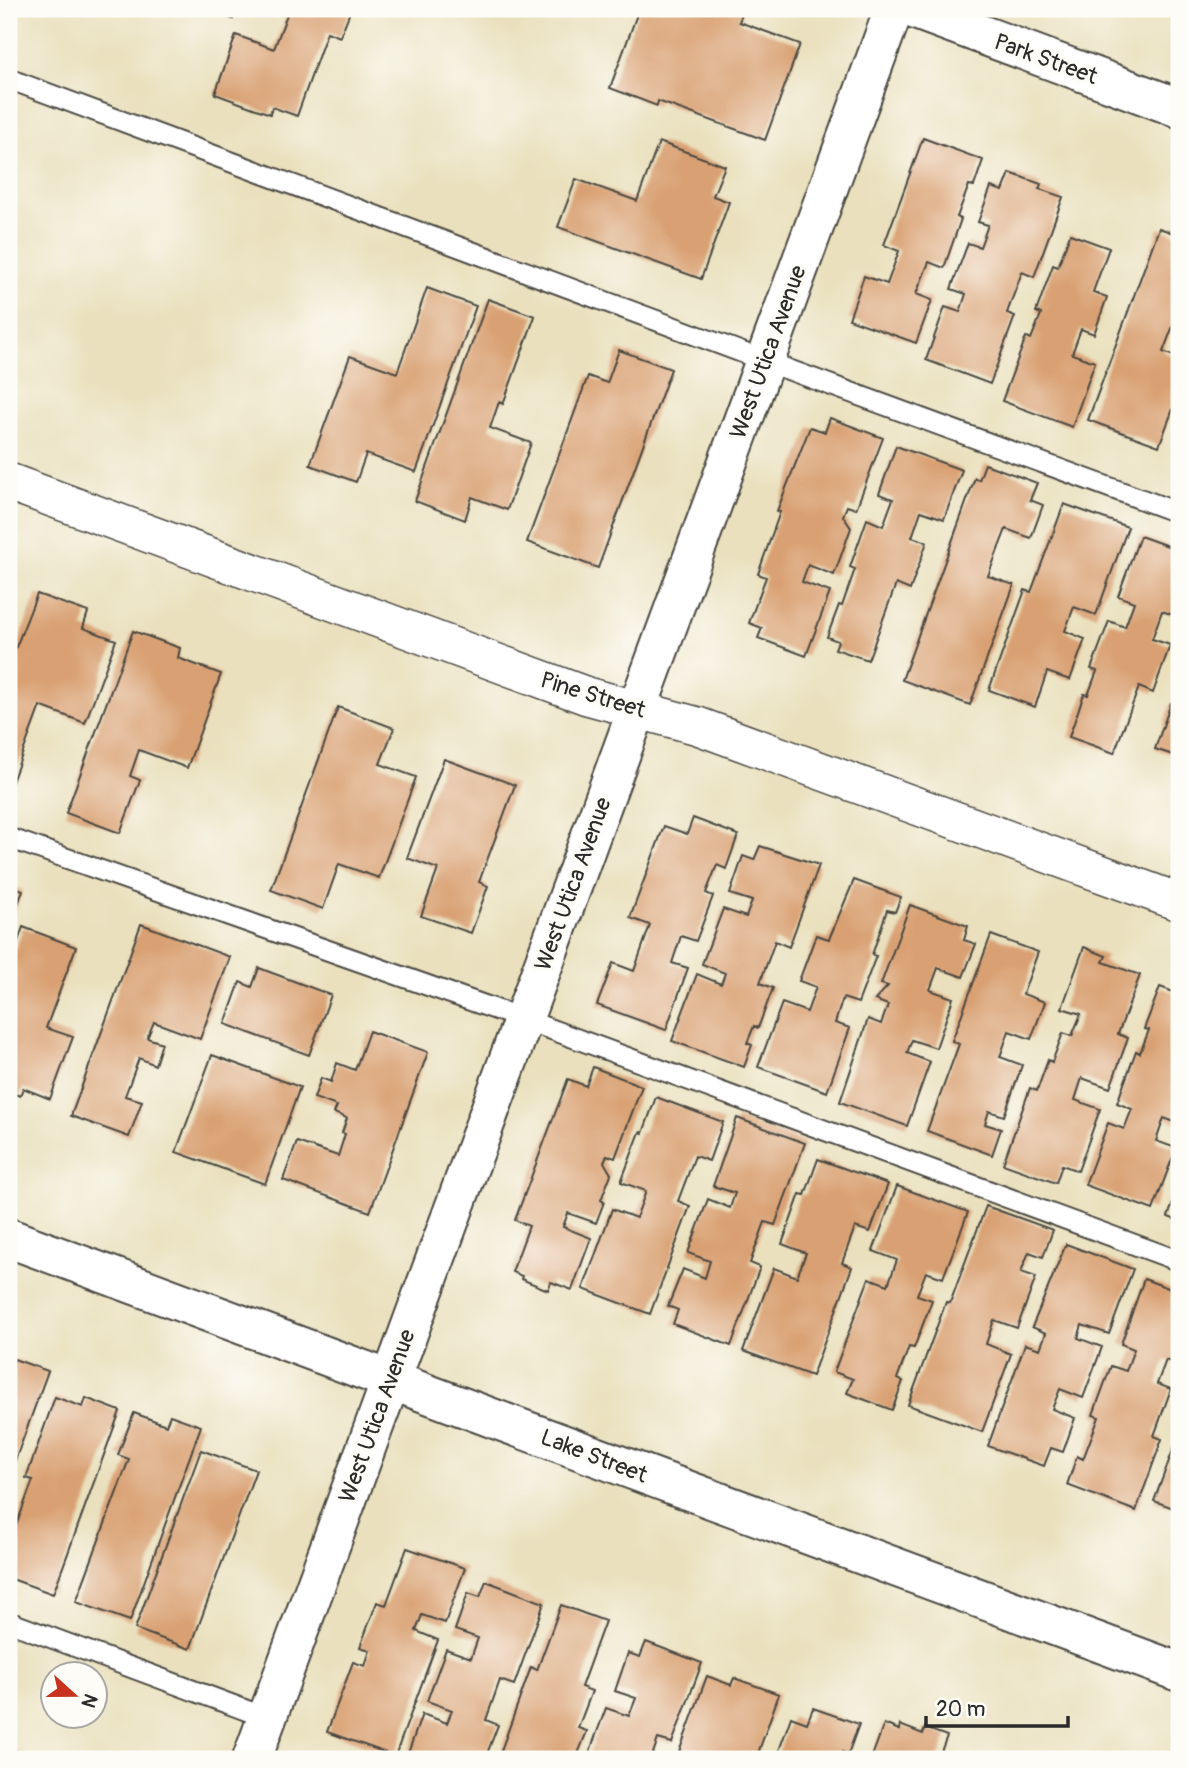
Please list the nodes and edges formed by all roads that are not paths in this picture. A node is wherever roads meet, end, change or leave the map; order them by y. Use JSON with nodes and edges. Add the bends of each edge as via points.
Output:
{"nodes":[{"id":1,"x":894,"y":9,"type":"edge"},
{"id":2,"x":913,"y":9,"type":"edge"},
{"id":3,"x":9,"y":79,"type":"edge"},
{"id":4,"x":1179,"y":108,"type":"edge"},
{"id":5,"x":765,"y":361,"type":"junction"},
{"id":6,"x":9,"y":482,"type":"edge"},
{"id":7,"x":1179,"y":513,"type":"edge"},
{"id":8,"x":637,"y":710,"type":"junction"},
{"id":9,"x":9,"y":838,"type":"edge"},
{"id":10,"x":1179,"y":902,"type":"edge"},
{"id":11,"x":523,"y":1019,"type":"junction"},
{"id":12,"x":9,"y":1238,"type":"edge"},
{"id":13,"x":1179,"y":1261,"type":"edge"},
{"id":14,"x":391,"y":1380,"type":"junction"},
{"id":15,"x":9,"y":1622,"type":"edge"},
{"id":16,"x":1179,"y":1672,"type":"edge"},
{"id":17,"x":267,"y":1718,"type":"junction"},
{"id":18,"x":252,"y":1759,"type":"edge"}],
"edges":[{"from":1,"to":5,"type":"street","name":"West Utica Avenue"},
{"from":2,"to":4,"type":"street","name":"Park Street"},
{"from":3,"to":5,"type":"lane"},
{"from":5,"to":7,"type":"lane"},
{"from":5,"to":8,"type":"street","name":"West Utica Avenue"},
{"from":6,"to":8,"type":"street","name":"Pine Street","via":[[587,696]]},
{"from":8,"to":10,"type":"street","name":"Pine Street","via":[[698,726]]},
{"from":8,"to":11,"type":"street","name":"West Utica Avenue"},
{"from":9,"to":11,"type":"lane"},
{"from":11,"to":13,"type":"lane"},
{"from":11,"to":14,"type":"street","name":"West Utica Avenue"},
{"from":12,"to":14,"type":"street","name":"Lake Street"},
{"from":14,"to":16,"type":"street","name":"Lake Street"},
{"from":14,"to":17,"type":"street","name":"West Utica Avenue"},
{"from":15,"to":17,"type":"lane"},
{"from":17,"to":18,"type":"street","name":"West Utica Avenue"}]}
